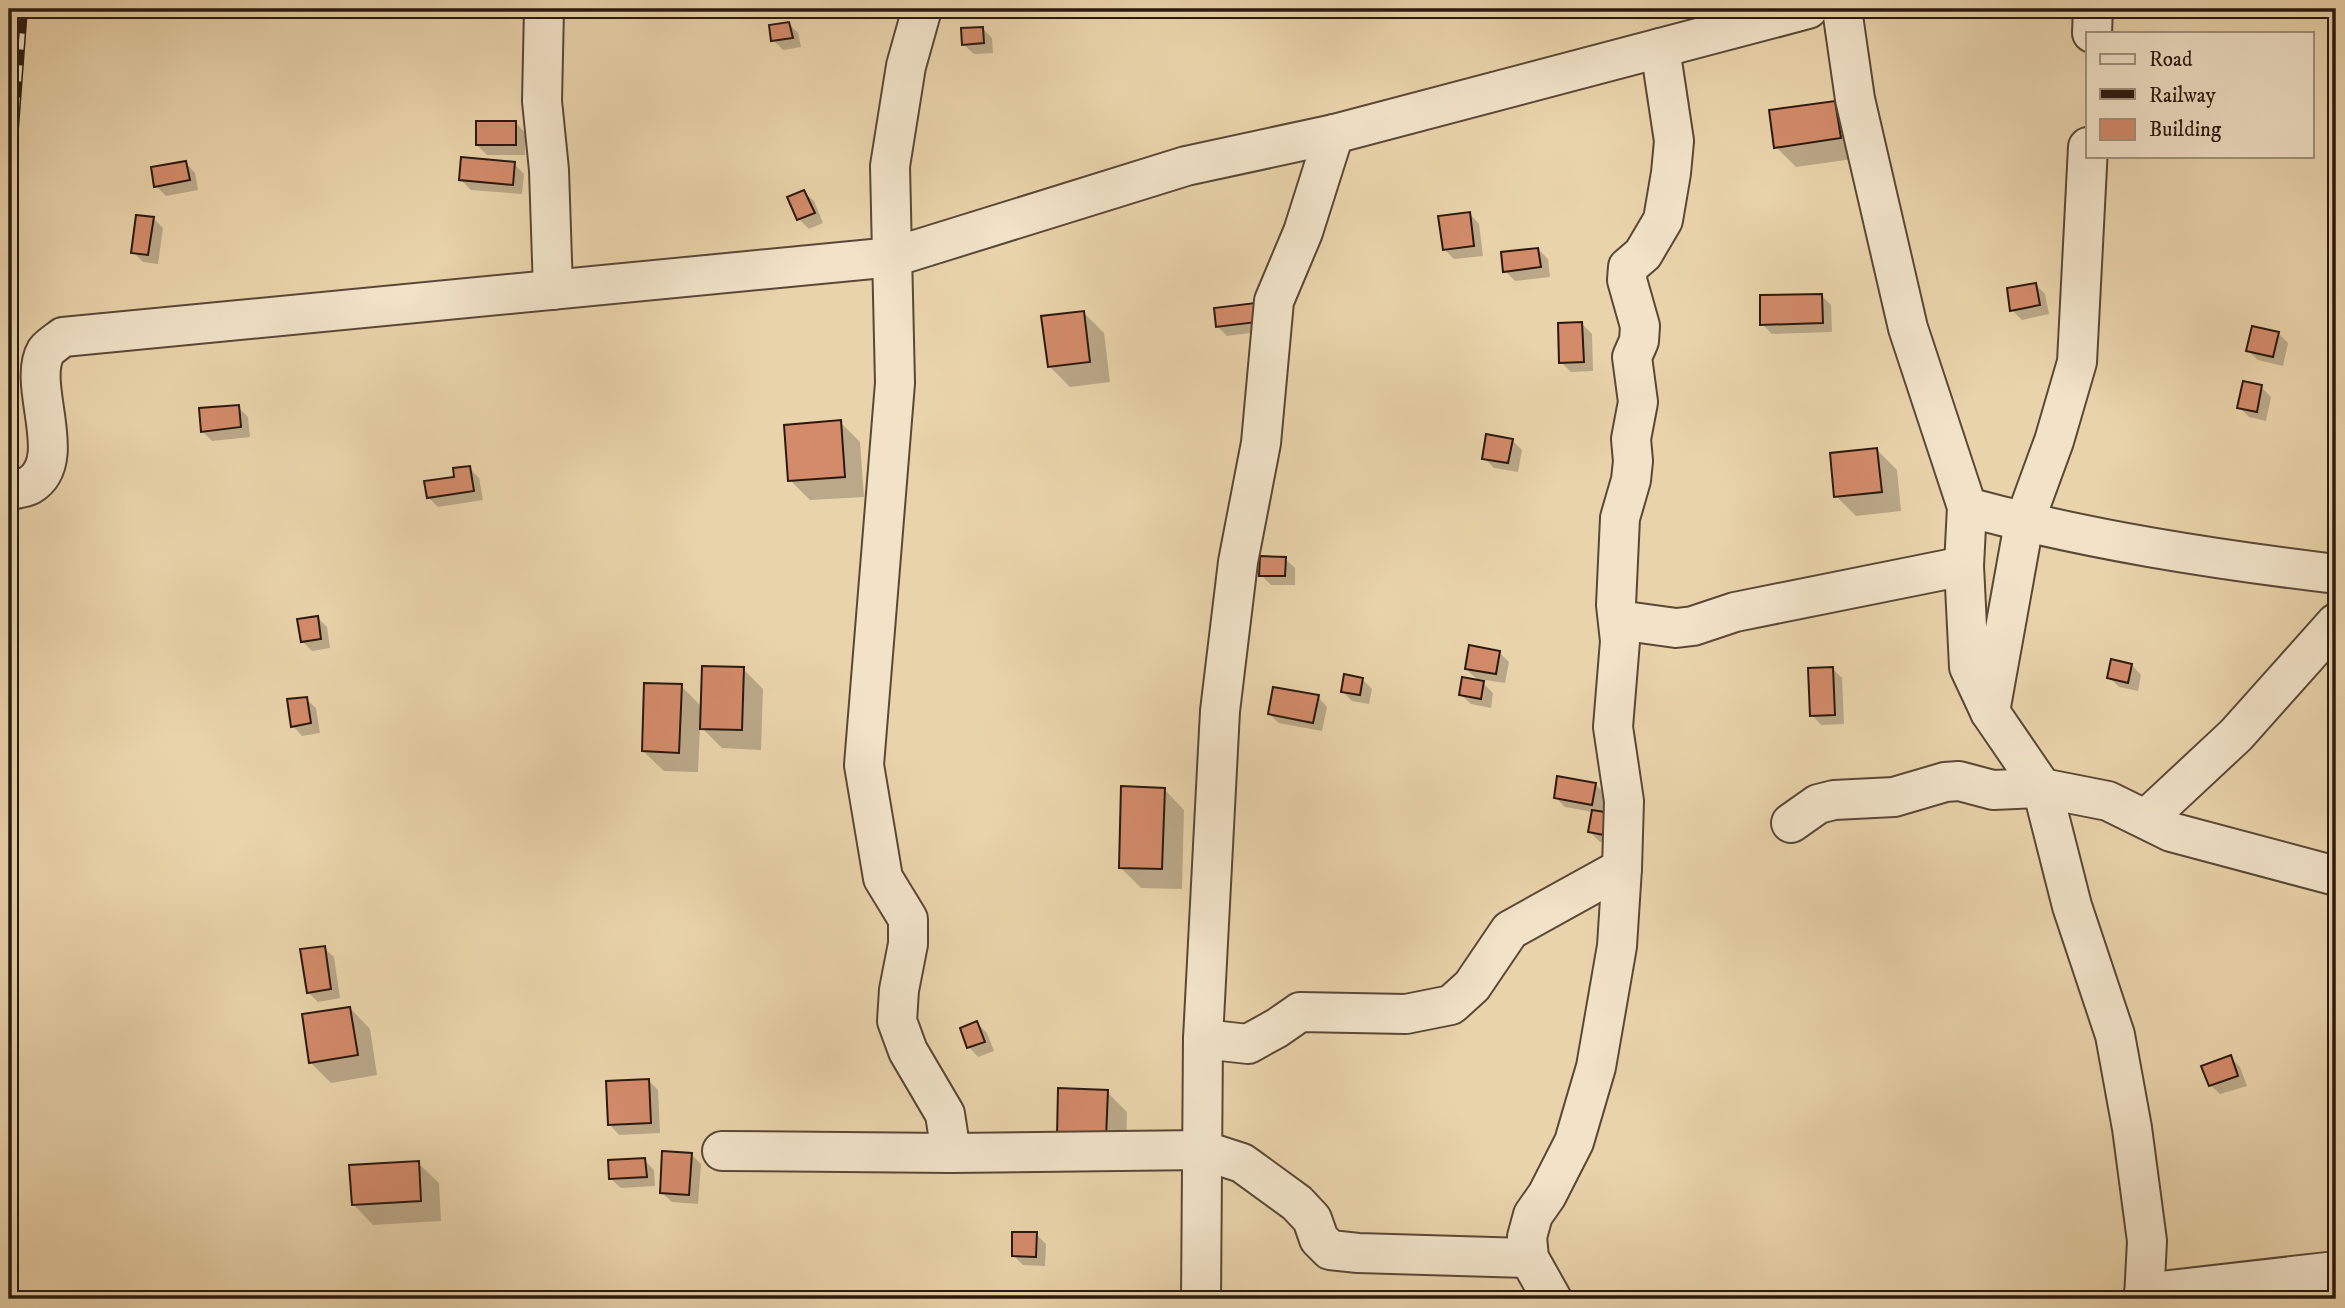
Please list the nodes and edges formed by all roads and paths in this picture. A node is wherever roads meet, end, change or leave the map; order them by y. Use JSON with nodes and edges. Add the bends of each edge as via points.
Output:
{"nodes":[{"id":1,"x":544,"y":9,"type":"edge"},
{"id":2,"x":922,"y":9,"type":"edge"},
{"id":3,"x":1808,"y":9,"type":"edge"},
{"id":4,"x":1842,"y":9,"type":"edge"},
{"id":5,"x":2093,"y":9,"type":"edge"},
{"id":6,"x":2092,"y":32,"type":"edge"},
{"id":7,"x":1660,"y":48,"type":"junction"},
{"id":8,"x":1334,"y":134,"type":"junction"},
{"id":9,"x":2087,"y":158,"type":"edge"},
{"id":10,"x":893,"y":257,"type":"junction"},
{"id":11,"x":554,"y":290,"type":"junction"},
{"id":12,"x":9,"y":490,"type":"edge"},
{"id":13,"x":1967,"y":507,"type":"junction"},
{"id":14,"x":2024,"y":523,"type":"junction"},
{"id":15,"x":1964,"y":566,"type":"junction"},
{"id":16,"x":2336,"y":574,"type":"edge"},
{"id":17,"x":1618,"y":620,"type":"junction"},
{"id":18,"x":2336,"y":623,"type":"edge"},
{"id":19,"x":1990,"y":712,"type":"junction"},
{"id":20,"x":2042,"y":788,"type":"junction"},
{"id":21,"x":2146,"y":819,"type":"junction"},
{"id":22,"x":1791,"y":823,"type":"dead end"},
{"id":23,"x":1622,"y":868,"type":"junction"},
{"id":24,"x":2336,"y":876,"type":"edge"},
{"id":25,"x":1203,"y":1039,"type":"junction"},
{"id":26,"x":1202,"y":1150,"type":"junction"},
{"id":27,"x":722,"y":1151,"type":"dead end"},
{"id":28,"x":951,"y":1153,"type":"junction"},
{"id":29,"x":1529,"y":1258,"type":"junction"},
{"id":30,"x":2336,"y":1271,"type":"edge"},
{"id":31,"x":2144,"y":1296,"type":"edge"},
{"id":32,"x":1201,"y":1299,"type":"edge"},
{"id":33,"x":1552,"y":1299,"type":"edge"}],
"edges":[{"from":1,"to":11,"type":"street","via":[[542,101]]},
{"from":2,"to":10,"type":"street","via":[[906,66],[890,166]]},
{"from":3,"to":7,"type":"street"},
{"from":4,"to":13,"type":"street","via":[[1855,99],[1905,315]]},
{"from":5,"to":6,"type":"street"},
{"from":7,"to":8,"type":"street"},
{"from":7,"to":17,"type":"street","via":[[1674,141],[1663,220],[1643,254],[1628,267],[1627,281],[1640,326],[1632,357],[1638,402],[1631,439],[1631,480],[1620,518]]},
{"from":8,"to":10,"type":"street","via":[[1186,166]]},
{"from":8,"to":25,"type":"street","via":[[1303,232],[1274,301],[1261,443],[1238,562],[1220,711]]},
{"from":9,"to":14,"type":"street","via":[[2077,362]]},
{"from":10,"to":11,"type":"street"},
{"from":10,"to":28,"type":"street","via":[[895,383],[864,765],[883,878],[908,919],[897,1021],[908,1051],[945,1114]]},
{"from":11,"to":12,"type":"street","via":[[63,337],[47,350],[41,367],[48,446],[44,469],[30,485]]},
{"from":13,"to":14,"type":"street"},
{"from":13,"to":15,"type":"street"},
{"from":14,"to":16,"type":"street","via":[[2119,543]]},
{"from":14,"to":19,"type":"street"},
{"from":15,"to":17,"type":"street","via":[[1735,612],[1693,626]]},
{"from":15,"to":19,"type":"street","via":[[1969,667]]},
{"from":17,"to":23,"type":"street","via":[[1614,727],[1624,801]]},
{"from":18,"to":21,"type":"street","via":[[2236,735]]},
{"from":19,"to":20,"type":"street"},
{"from":20,"to":21,"type":"street","via":[[2108,801]]},
{"from":20,"to":22,"type":"street","via":[[1993,790],[1945,782],[1894,797],[1818,804]]},
{"from":20,"to":31,"type":"street","via":[[2072,906],[2115,1034],[2147,1241]]},
{"from":21,"to":24,"type":"street","via":[[2217,846]]},
{"from":23,"to":25,"type":"street","via":[[1510,930],[1472,986],[1451,1005],[1406,1014],[1300,1012],[1248,1044]]},
{"from":23,"to":29,"type":"street","via":[[1617,946],[1596,1067],[1574,1142],[1533,1215],[1527,1237]]},
{"from":25,"to":26,"type":"street"},
{"from":26,"to":28,"type":"street"},
{"from":26,"to":29,"type":"street","via":[[1242,1163],[1297,1203],[1329,1250]]},
{"from":26,"to":32,"type":"street"},
{"from":27,"to":28,"type":"street"},
{"from":29,"to":33,"type":"street"},
{"from":30,"to":31,"type":"street"}]}
